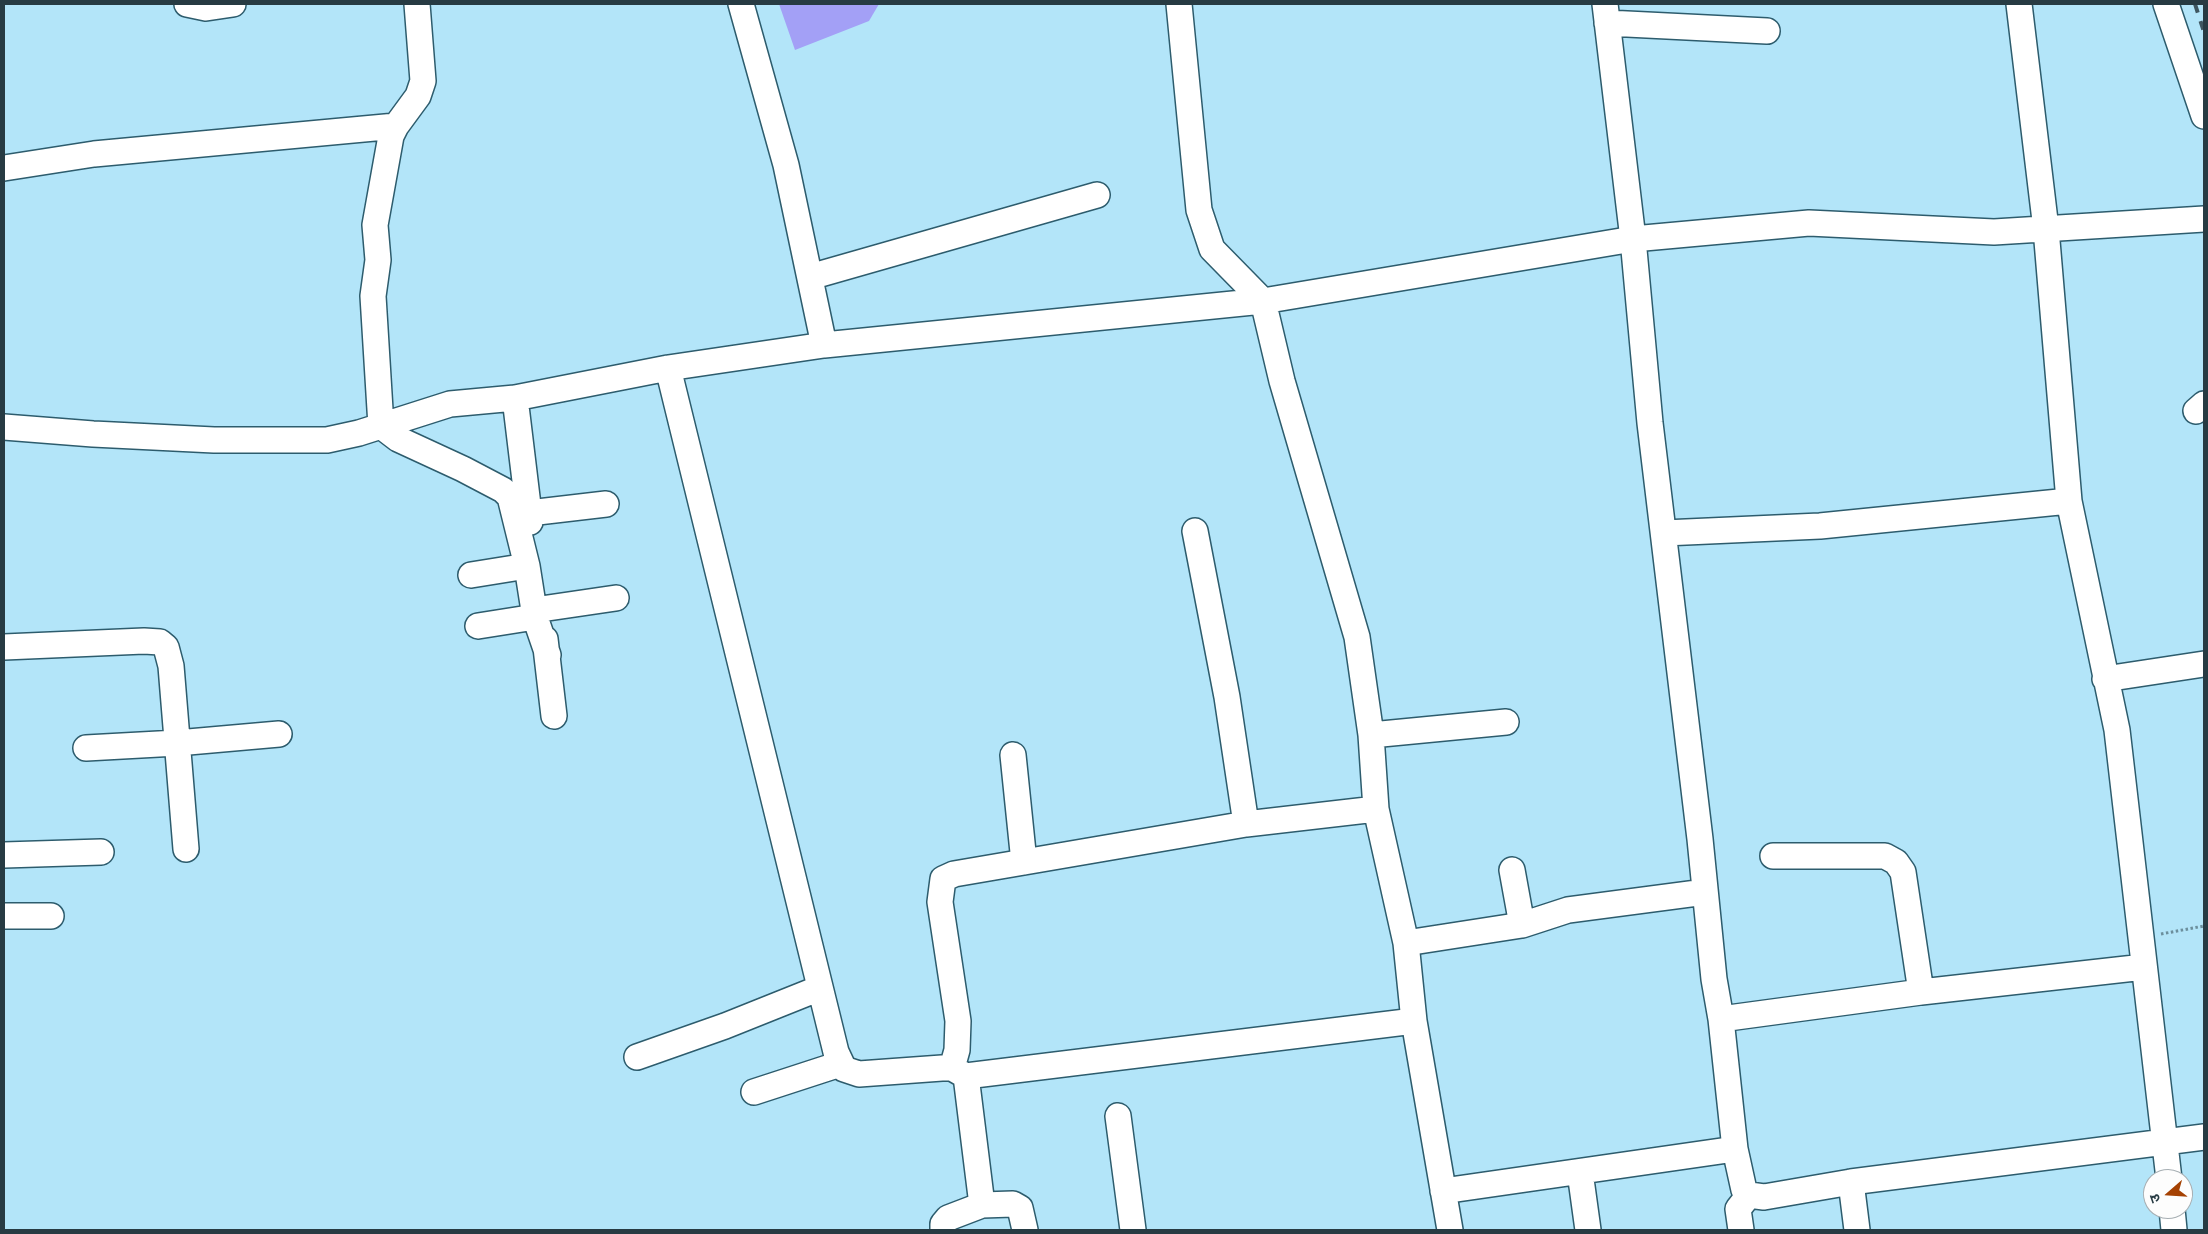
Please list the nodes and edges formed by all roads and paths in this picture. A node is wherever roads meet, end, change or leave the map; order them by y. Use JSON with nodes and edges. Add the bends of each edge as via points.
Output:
{"nodes":[{"id":1,"x":187,"y":4,"type":"edge"},
{"id":2,"x":233,"y":4,"type":"edge"},
{"id":3,"x":417,"y":4,"type":"edge"},
{"id":4,"x":741,"y":4,"type":"edge"},
{"id":5,"x":1179,"y":4,"type":"edge"},
{"id":6,"x":2019,"y":4,"type":"edge"},
{"id":7,"x":2166,"y":4,"type":"edge"},
{"id":8,"x":1606,"y":14,"type":"edge"},
{"id":9,"x":1767,"y":31,"type":"dead end"},
{"id":10,"x":2204,"y":116,"type":"edge"},
{"id":11,"x":396,"y":126,"type":"junction"},
{"id":12,"x":4,"y":168,"type":"edge"},
{"id":13,"x":1097,"y":196,"type":"dead end"},
{"id":14,"x":2204,"y":219,"type":"edge"},
{"id":15,"x":2046,"y":229,"type":"junction"},
{"id":16,"x":1633,"y":239,"type":"junction"},
{"id":17,"x":810,"y":277,"type":"junction"},
{"id":18,"x":1263,"y":301,"type":"junction"},
{"id":19,"x":824,"y":345,"type":"junction"},
{"id":20,"x":668,"y":368,"type":"junction"},
{"id":21,"x":515,"y":398,"type":"junction"},
{"id":22,"x":381,"y":426,"type":"junction"},
{"id":23,"x":4,"y":427,"type":"edge"},
{"id":24,"x":2069,"y":502,"type":"junction"},
{"id":25,"x":606,"y":504,"type":"dead end"},
{"id":26,"x":529,"y":513,"type":"junction"},
{"id":27,"x":1194,"y":531,"type":"dead end"},
{"id":28,"x":1664,"y":533,"type":"junction"},
{"id":29,"x":527,"y":566,"type":"junction"},
{"id":30,"x":471,"y":575,"type":"dead end"},
{"id":31,"x":616,"y":598,"type":"dead end"},
{"id":32,"x":538,"y":613,"type":"junction"},
{"id":33,"x":478,"y":626,"type":"dead end"},
{"id":34,"x":4,"y":647,"type":"edge"},
{"id":35,"x":2204,"y":664,"type":"edge"},
{"id":36,"x":2105,"y":679,"type":"junction"},
{"id":37,"x":554,"y":716,"type":"dead end"},
{"id":38,"x":1506,"y":722,"type":"dead end"},
{"id":39,"x":279,"y":734,"type":"dead end"},
{"id":40,"x":1371,"y":734,"type":"junction"},
{"id":41,"x":177,"y":743,"type":"junction"},
{"id":42,"x":86,"y":748,"type":"dead end"},
{"id":43,"x":1013,"y":755,"type":"dead end"},
{"id":44,"x":1376,"y":809,"type":"junction"},
{"id":45,"x":1246,"y":824,"type":"junction"},
{"id":46,"x":186,"y":849,"type":"dead end"},
{"id":47,"x":101,"y":852,"type":"dead end"},
{"id":48,"x":4,"y":855,"type":"edge"},
{"id":49,"x":1773,"y":856,"type":"dead end"},
{"id":50,"x":1024,"y":862,"type":"junction"},
{"id":51,"x":1512,"y":870,"type":"dead end"},
{"id":52,"x":1706,"y":892,"type":"junction"},
{"id":53,"x":4,"y":916,"type":"edge"},
{"id":54,"x":51,"y":916,"type":"dead end"},
{"id":55,"x":1522,"y":925,"type":"junction"},
{"id":56,"x":2204,"y":926,"type":"edge"},
{"id":57,"x":2140,"y":938,"type":"junction"},
{"id":58,"x":1406,"y":943,"type":"junction"},
{"id":59,"x":2144,"y":966,"type":"junction"},
{"id":60,"x":820,"y":988,"type":"junction"},
{"id":61,"x":1921,"y":992,"type":"junction"},
{"id":62,"x":1721,"y":1019,"type":"junction"},
{"id":63,"x":1414,"y":1021,"type":"junction"},
{"id":64,"x":637,"y":1057,"type":"dead end"},
{"id":65,"x":840,"y":1064,"type":"junction"},
{"id":66,"x":959,"y":1072,"type":"junction"},
{"id":67,"x":754,"y":1092,"type":"dead end"},
{"id":68,"x":1118,"y":1116,"type":"dead end"},
{"id":69,"x":2204,"y":1137,"type":"edge"},
{"id":70,"x":2165,"y":1142,"type":"junction"},
{"id":71,"x":1735,"y":1149,"type":"junction"},
{"id":72,"x":2168,"y":1169,"type":"edge"},
{"id":73,"x":1580,"y":1172,"type":"junction"},
{"id":74,"x":1851,"y":1182,"type":"junction"},
{"id":75,"x":1444,"y":1191,"type":"junction"},
{"id":76,"x":1749,"y":1196,"type":"junction"},
{"id":77,"x":982,"y":1205,"type":"junction"},
{"id":78,"x":943,"y":1230,"type":"edge"},
{"id":79,"x":1025,"y":1230,"type":"edge"},
{"id":80,"x":1133,"y":1230,"type":"edge"},
{"id":81,"x":1450,"y":1230,"type":"edge"},
{"id":82,"x":1588,"y":1230,"type":"edge"},
{"id":83,"x":1741,"y":1230,"type":"edge"},
{"id":84,"x":1857,"y":1230,"type":"edge"}],
"edges":[{"from":1,"to":2,"type":"street","via":[[206,8]]},
{"from":3,"to":11,"type":"street","via":[[423,81],[418,96]]},
{"from":4,"to":17,"type":"street","via":[[786,165]]},
{"from":5,"to":18,"type":"street","via":[[1199,210],[1212,249]]},
{"from":6,"to":15,"type":"street"},
{"from":7,"to":10,"type":"street"},
{"from":8,"to":9,"type":"street"},
{"from":8,"to":16,"type":"street"},
{"from":11,"to":12,"type":"street","via":[[94,154]]},
{"from":11,"to":22,"type":"street","via":[[391,136],[375,225],[378,260],[373,296]]},
{"from":13,"to":17,"type":"street"},
{"from":14,"to":15,"type":"street"},
{"from":15,"to":16,"type":"street","via":[[1994,232],[1809,223]]},
{"from":15,"to":24,"type":"street"},
{"from":16,"to":18,"type":"street"},
{"from":16,"to":28,"type":"street"},
{"from":17,"to":19,"type":"street"},
{"from":18,"to":19,"type":"street"},
{"from":18,"to":40,"type":"street","via":[[1282,381],[1357,638]]},
{"from":19,"to":20,"type":"street"},
{"from":20,"to":21,"type":"street"},
{"from":20,"to":60,"type":"street"},
{"from":21,"to":22,"type":"street","via":[[450,404]]},
{"from":21,"to":26,"type":"street"},
{"from":22,"to":23,"type":"street","via":[[327,440],[205,440]]},
{"from":22,"to":29,"type":"street","via":[[398,438],[503,490],[510,497]]},
{"from":24,"to":28,"type":"street","via":[[1820,526]]},
{"from":24,"to":36,"type":"street"},
{"from":25,"to":26,"type":"street"},
{"from":26,"to":32,"type":"street"},
{"from":27,"to":45,"type":"street","via":[[1227,697]]},
{"from":28,"to":52,"type":"street"},
{"from":29,"to":30,"type":"street"},
{"from":29,"to":32,"type":"street"},
{"from":31,"to":32,"type":"street"},
{"from":32,"to":33,"type":"street"},
{"from":32,"to":37,"type":"street","via":[[548,656]]},
{"from":34,"to":41,"type":"street","via":[[104,641],[160,642],[169,655]]},
{"from":35,"to":36,"type":"street"},
{"from":36,"to":57,"type":"street","via":[[2117,730]]},
{"from":38,"to":40,"type":"street"},
{"from":39,"to":41,"type":"street"},
{"from":40,"to":44,"type":"street"},
{"from":41,"to":42,"type":"street"},
{"from":41,"to":46,"type":"street"},
{"from":43,"to":50,"type":"street"},
{"from":44,"to":45,"type":"street"},
{"from":44,"to":58,"type":"street"},
{"from":45,"to":50,"type":"street"},
{"from":47,"to":48,"type":"street"},
{"from":49,"to":61,"type":"street","via":[[1885,856],[1896,862],[1903,872]]},
{"from":50,"to":66,"type":"street","via":[[954,874],[943,879],[940,902],[958,1021]]},
{"from":51,"to":55,"type":"street"},
{"from":52,"to":55,"type":"street","via":[[1568,910]]},
{"from":52,"to":62,"type":"street"},
{"from":53,"to":54,"type":"street"},
{"from":55,"to":58,"type":"street"},
{"from":56,"to":57,"type":"path"},
{"from":57,"to":59,"type":"street"},
{"from":58,"to":63,"type":"street"},
{"from":59,"to":61,"type":"street"},
{"from":59,"to":70,"type":"street"},
{"from":60,"to":64,"type":"street"},
{"from":60,"to":65,"type":"street"},
{"from":61,"to":62,"type":"street"},
{"from":62,"to":71,"type":"street"},
{"from":63,"to":66,"type":"street"},
{"from":63,"to":75,"type":"street"},
{"from":65,"to":66,"type":"street","via":[[850,1073],[859,1074]]},
{"from":65,"to":67,"type":"street"},
{"from":66,"to":77,"type":"street"},
{"from":68,"to":80,"type":"street"},
{"from":69,"to":70,"type":"street"},
{"from":70,"to":72,"type":"street"},
{"from":70,"to":74,"type":"street"},
{"from":71,"to":73,"type":"street"},
{"from":71,"to":76,"type":"street","via":[[1744,1190]]},
{"from":73,"to":75,"type":"street"},
{"from":73,"to":82,"type":"street"},
{"from":74,"to":76,"type":"street","via":[[1764,1197]]},
{"from":74,"to":84,"type":"street"},
{"from":75,"to":81,"type":"street"},
{"from":76,"to":83,"type":"street","via":[[1738,1209]]},
{"from":77,"to":78,"type":"street","via":[[948,1218]]},
{"from":77,"to":79,"type":"street","via":[[1014,1204],[1020,1208]]}]}
